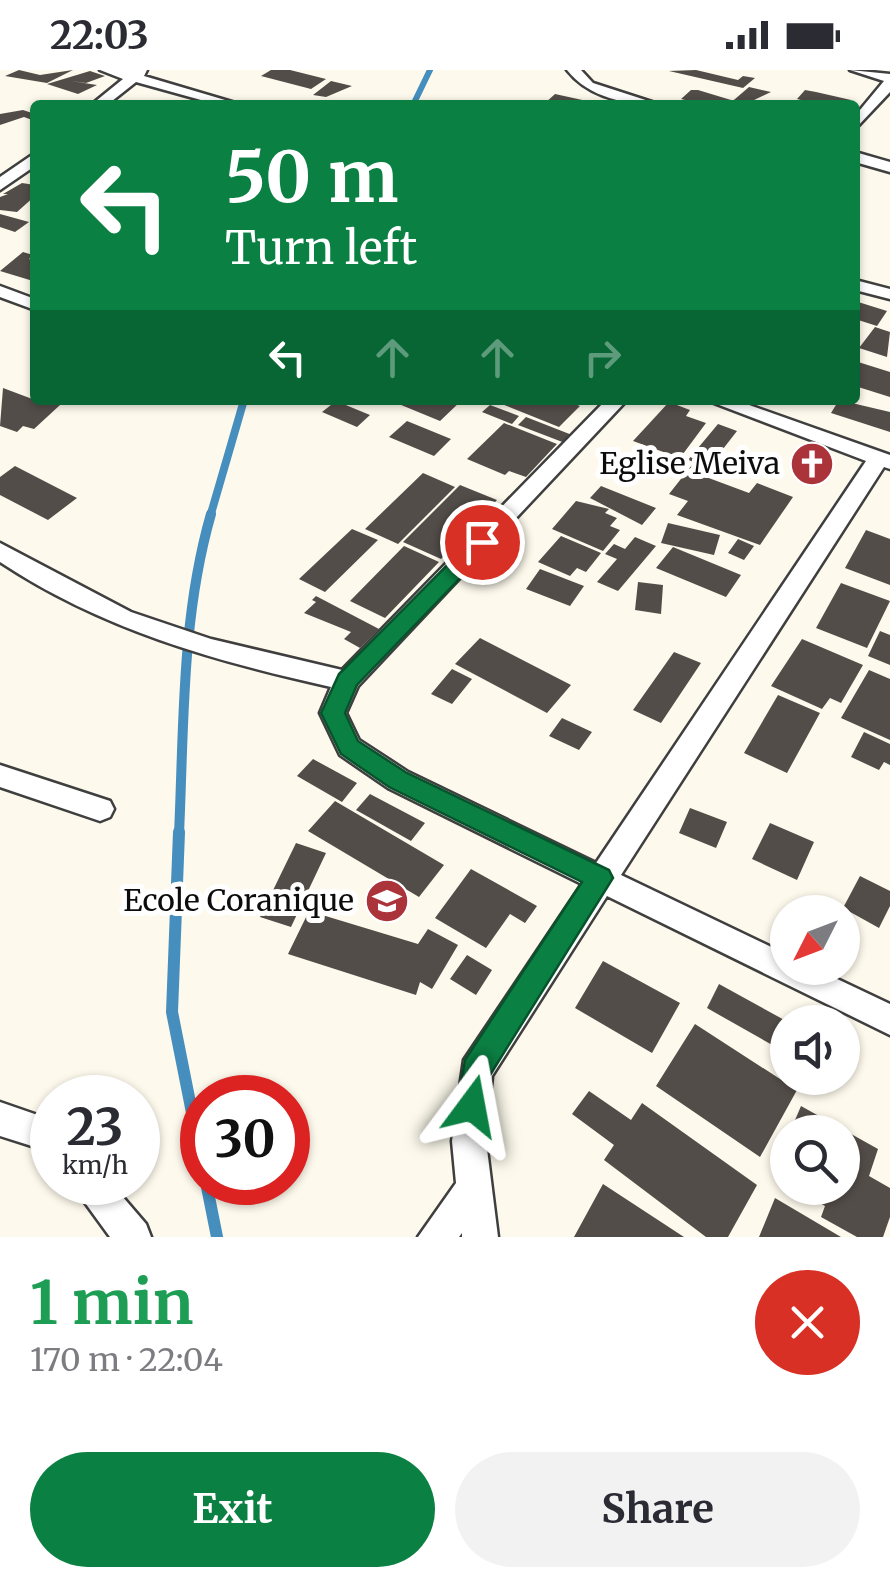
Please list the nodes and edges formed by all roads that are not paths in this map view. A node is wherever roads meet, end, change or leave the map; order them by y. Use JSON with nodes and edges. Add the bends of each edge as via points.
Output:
{"nodes":[{"id":1,"x":107,"y":70,"type":"edge"},
{"id":2,"x":574,"y":70,"type":"edge"},
{"id":3,"x":858,"y":70,"type":"edge"},
{"id":4,"x":137,"y":74,"type":"edge"},
{"id":5,"x":890,"y":80,"type":"edge"},
{"id":6,"x":104,"y":100,"type":"edge"},
{"id":7,"x":219,"y":100,"type":"edge"},
{"id":8,"x":637,"y":100,"type":"edge"},
{"id":9,"x":860,"y":119,"type":"edge"},
{"id":10,"x":860,"y":158,"type":"edge"},
{"id":11,"x":30,"y":162,"type":"edge"},
{"id":12,"x":890,"y":166,"type":"edge"},
{"id":13,"x":0,"y":185,"type":"edge"},
{"id":14,"x":860,"y":286,"type":"edge"},
{"id":15,"x":0,"y":291,"type":"edge"},
{"id":16,"x":890,"y":294,"type":"edge"},
{"id":17,"x":30,"y":303,"type":"edge"},
{"id":18,"x":612,"y":405,"type":"edge"},
{"id":19,"x":730,"y":405,"type":"edge"},
{"id":20,"x":885,"y":460,"type":"edge"},
{"id":21,"x":0,"y":552,"type":"edge"},
{"id":22,"x":347,"y":680,"type":"junction"},
{"id":23,"x":0,"y":776,"type":"edge"},
{"id":24,"x":100,"y":809,"type":"dead end"},
{"id":25,"x":599,"y":878,"type":"junction"},
{"id":26,"x":890,"y":1020,"type":"edge"},
{"id":27,"x":0,"y":1119,"type":"edge"},
{"id":28,"x":30,"y":1129,"type":"edge"},
{"id":29,"x":475,"y":1187,"type":"junction"},
{"id":30,"x":106,"y":1205,"type":"edge"},
{"id":31,"x":133,"y":1237,"type":"edge"},
{"id":32,"x":436,"y":1237,"type":"edge"},
{"id":33,"x":480,"y":1237,"type":"edge"}],
"edges":[{"from":1,"to":4,"type":"street"},
{"from":2,"to":8,"type":"street","via":[[588,86]]},
{"from":3,"to":5,"type":"street"},
{"from":4,"to":6,"type":"street"},
{"from":4,"to":7,"type":"street"},
{"from":5,"to":9,"type":"street"},
{"from":10,"to":12,"type":"street"},
{"from":11,"to":13,"type":"street"},
{"from":14,"to":16,"type":"street"},
{"from":15,"to":17,"type":"street"},
{"from":18,"to":22,"type":"street"},
{"from":19,"to":20,"type":"street"},
{"from":20,"to":25,"type":"street"},
{"from":21,"to":22,"type":"street","via":[[73,597],[170,638]]},
{"from":22,"to":25,"type":"street","via":[[333,713],[349,747],[398,780]]},
{"from":23,"to":24,"type":"street"},
{"from":25,"to":26,"type":"street"},
{"from":25,"to":29,"type":"street","via":[[476,1071],[469,1141]]},
{"from":27,"to":28,"type":"street"},
{"from":29,"to":32,"type":"street"},
{"from":29,"to":33,"type":"street"},
{"from":30,"to":31,"type":"street"}]}
